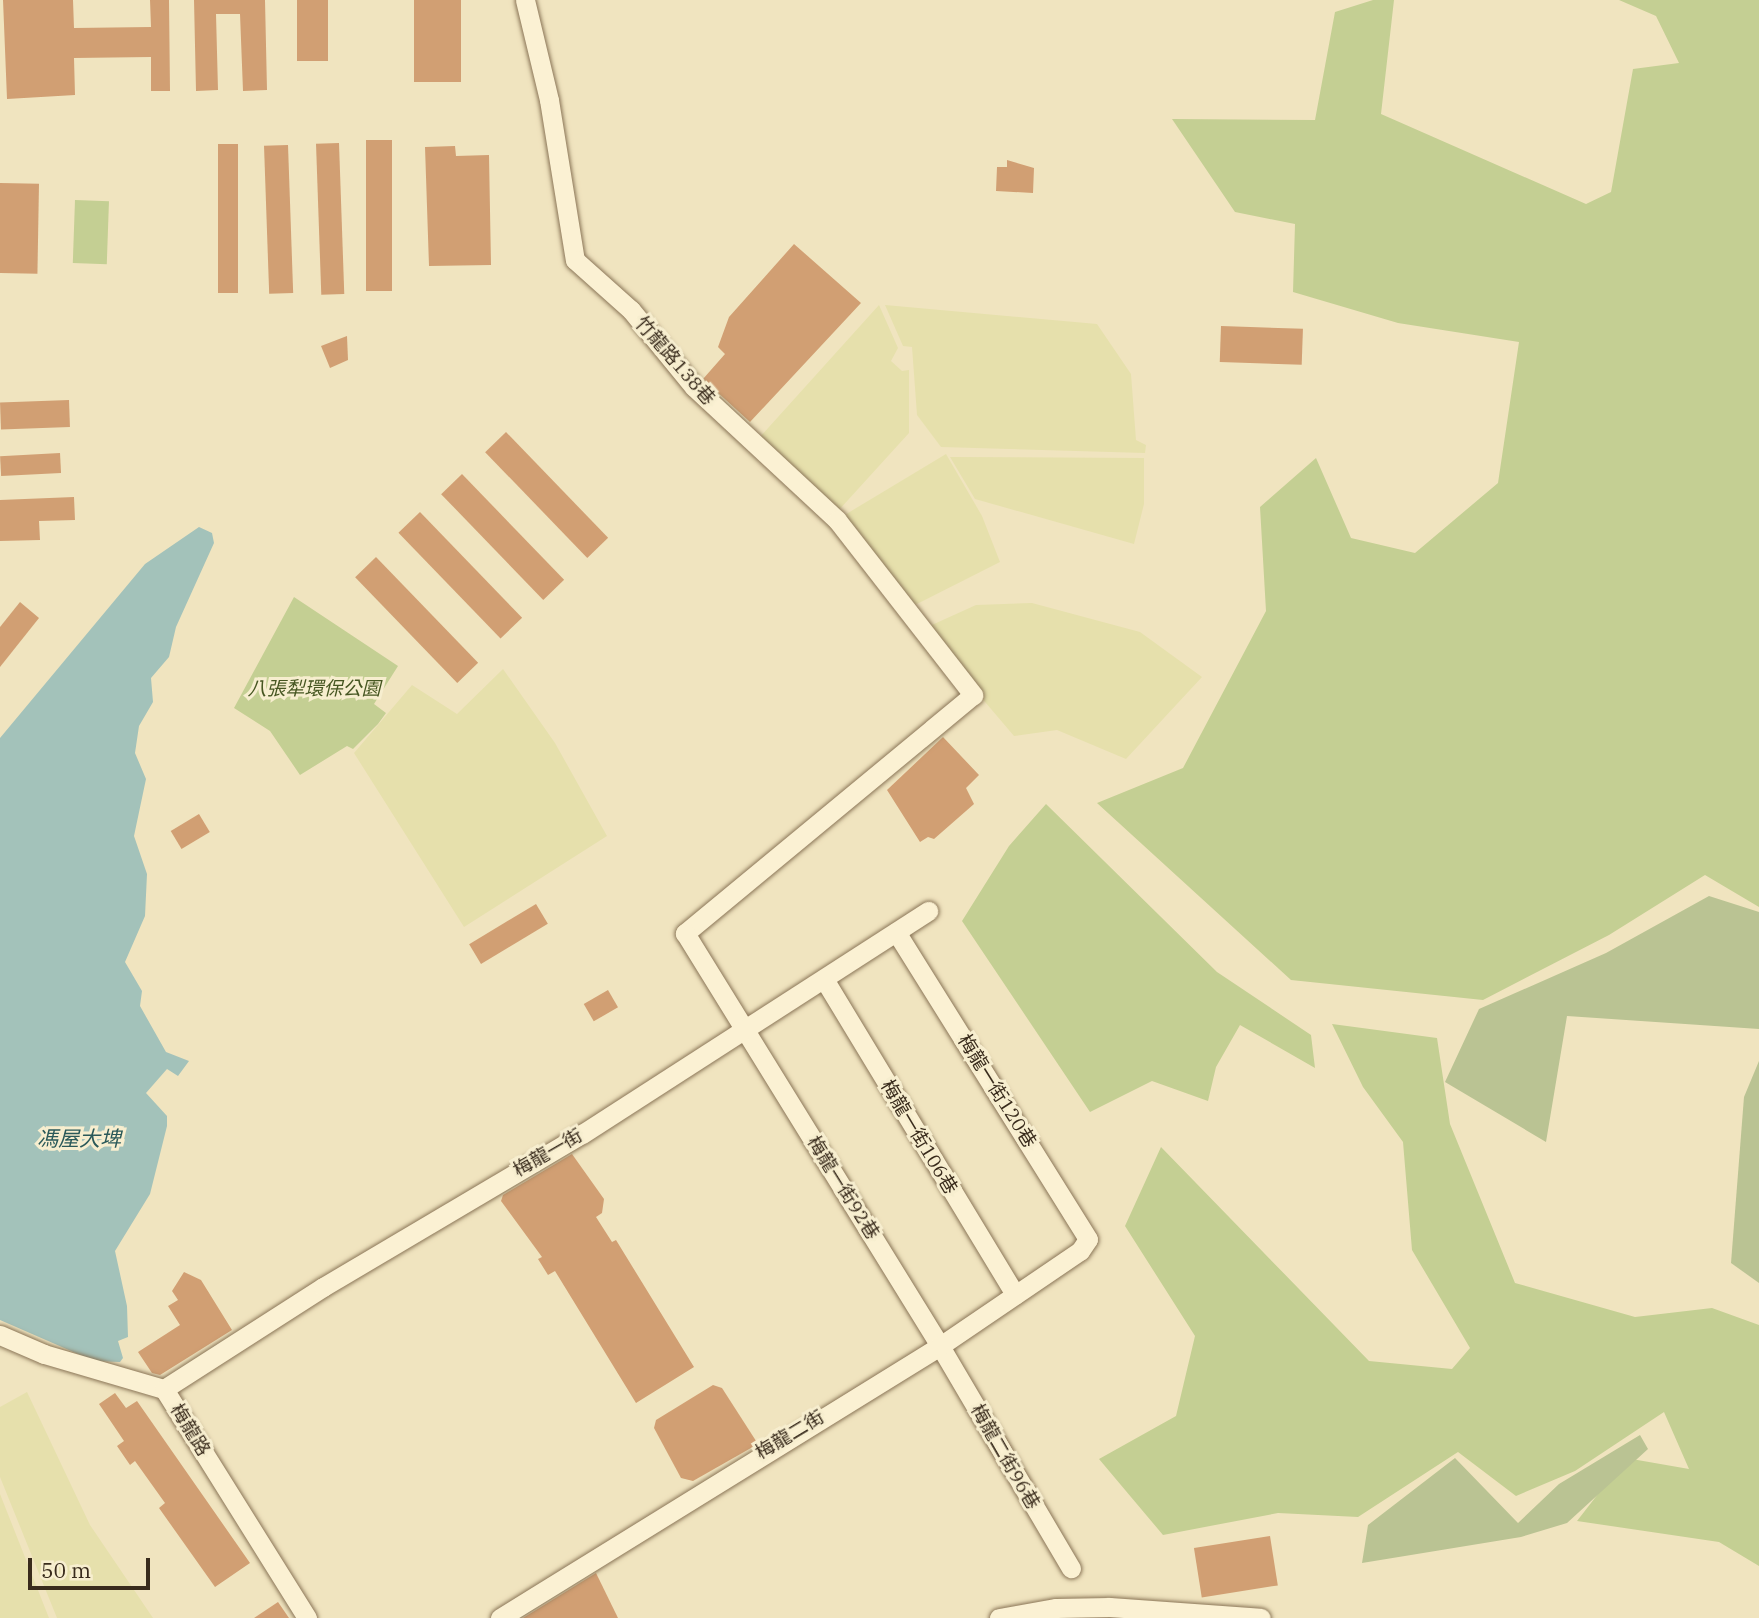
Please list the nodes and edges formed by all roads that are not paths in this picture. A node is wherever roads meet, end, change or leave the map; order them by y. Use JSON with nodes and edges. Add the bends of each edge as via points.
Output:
{"nodes":[{"id":1,"x":526,"y":0,"type":"edge"},
{"id":2,"x":928,"y":911,"type":"dead end"},
{"id":3,"x":896,"y":932,"type":"junction"},
{"id":4,"x":685,"y":933,"type":"joint"},
{"id":5,"x":824,"y":979,"type":"junction"},
{"id":6,"x":745,"y":1031,"type":"junction"},
{"id":7,"x":1080,"y":1251,"type":"joint"},
{"id":8,"x":1014,"y":1295,"type":"junction"},
{"id":9,"x":0,"y":1335,"type":"edge"},
{"id":10,"x":940,"y":1346,"type":"junction"},
{"id":11,"x":164,"y":1389,"type":"junction"},
{"id":12,"x":1071,"y":1568,"type":"dead end"},
{"id":13,"x":1160,"y":1614,"type":"edge"},
{"id":14,"x":307,"y":1618,"type":"edge"},
{"id":15,"x":500,"y":1618,"type":"edge"},
{"id":16,"x":999,"y":1618,"type":"edge"},
{"id":17,"x":1261,"y":1618,"type":"edge"}],
"edges":[{"from":1,"to":4,"type":"street","name":"竹龍路138巷","via":[[549,100],[575,260],[631,310],[694,387],[837,520],[973,695]]},
{"from":2,"to":3,"type":"street","name":"梅龍一街"},
{"from":3,"to":5,"type":"street","name":"梅龍一街"},
{"from":3,"to":7,"type":"street","name":"梅龍一街120巷","via":[[1088,1239]]},
{"from":4,"to":6,"type":"street","name":"梅龍一街92巷"},
{"from":5,"to":6,"type":"street","name":"梅龍一街"},
{"from":5,"to":8,"type":"street","name":"梅龍一街106巷"},
{"from":6,"to":10,"type":"street","name":"梅龍一街92巷"},
{"from":6,"to":11,"type":"street","name":"梅龍一街"},
{"from":7,"to":8,"type":"street","name":"梅龍二街"},
{"from":8,"to":10,"type":"street","name":"梅龍二街"},
{"from":9,"to":11,"type":"street","name":"梅龍路","via":[[44,1354]]},
{"from":10,"to":12,"type":"street","name":"梅龍二街96巷"},
{"from":10,"to":15,"type":"street","name":"梅龍二街"},
{"from":11,"to":14,"type":"street","name":"梅龍路"},
{"from":13,"to":16,"type":"street","via":[[1056,1608]]},
{"from":13,"to":17,"type":"street"}]}
